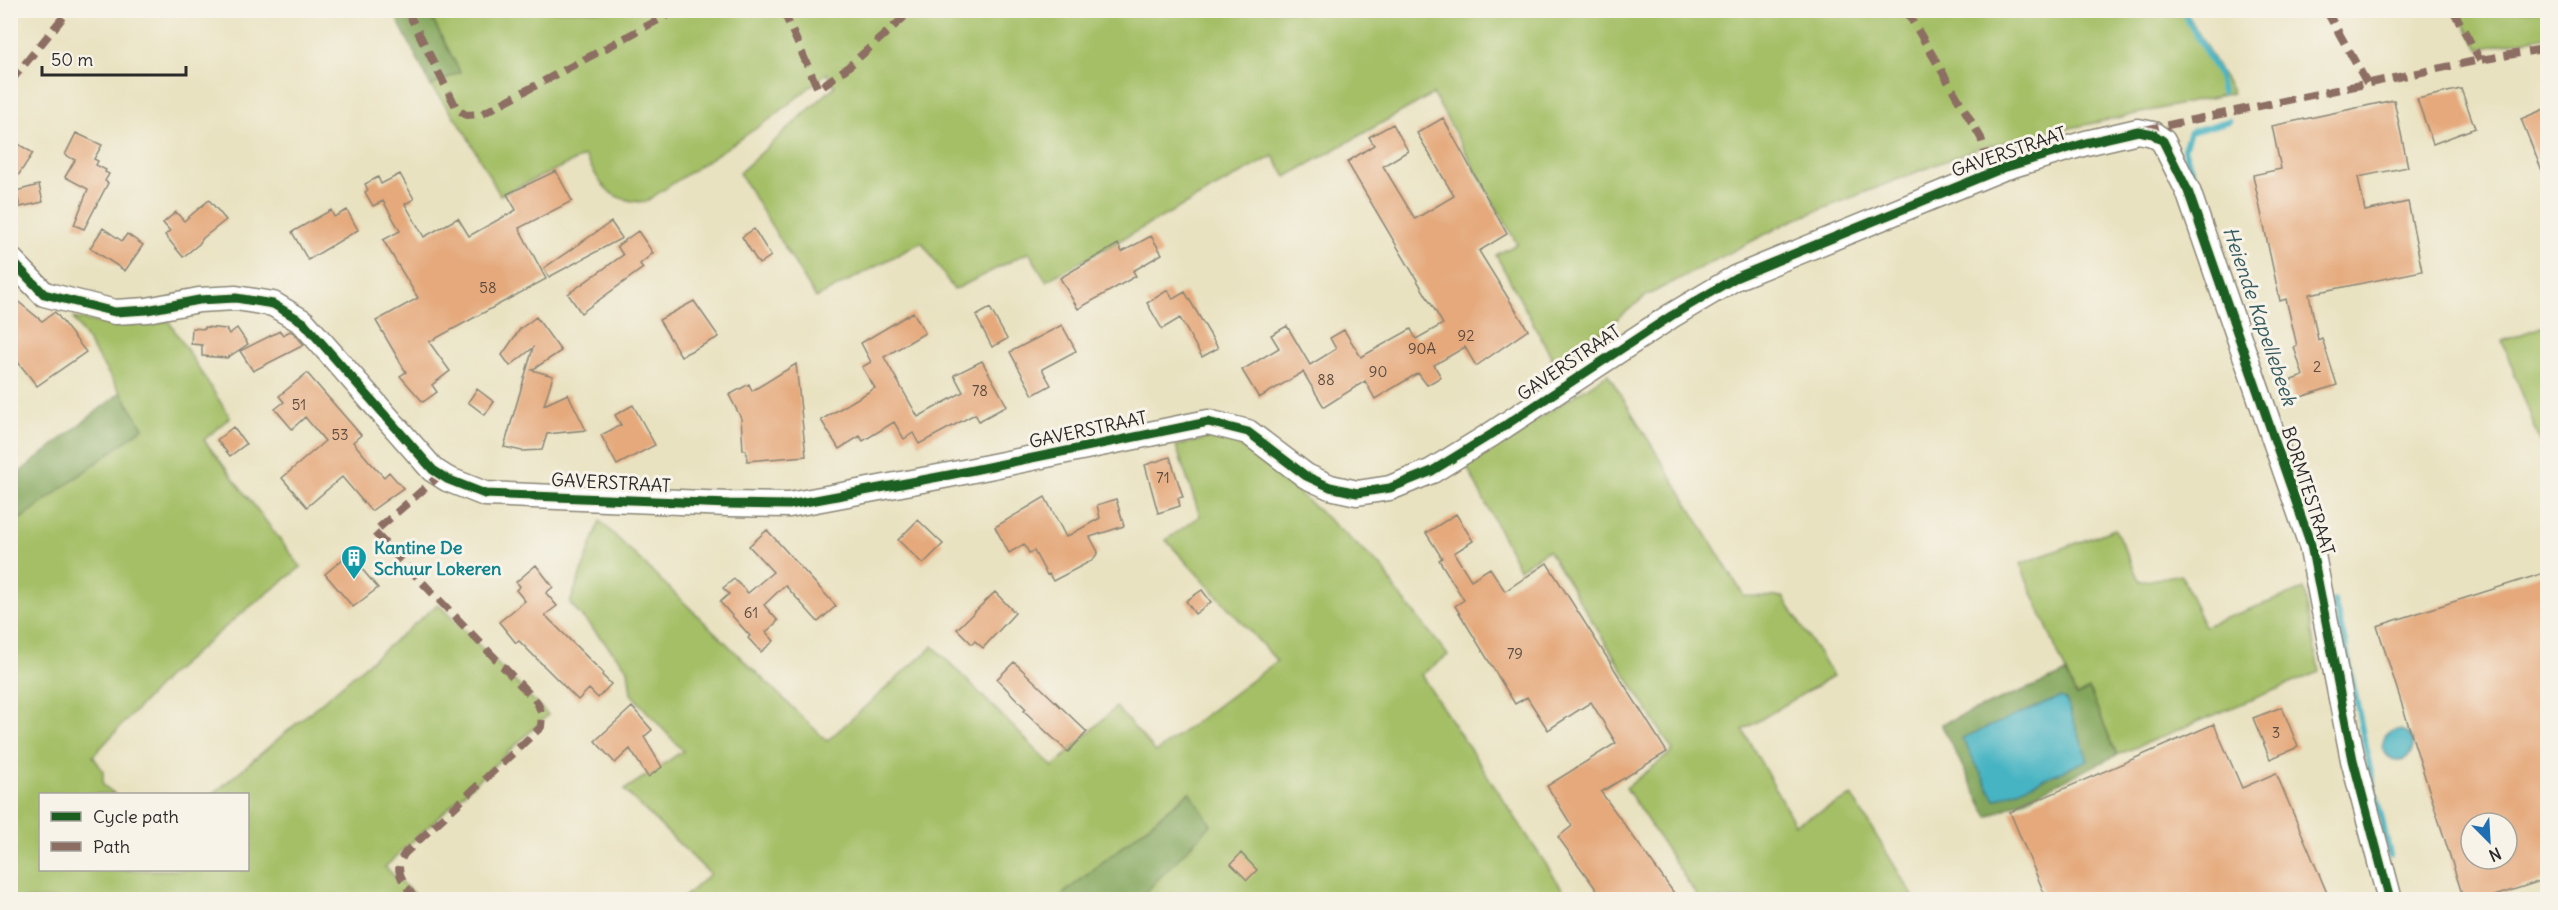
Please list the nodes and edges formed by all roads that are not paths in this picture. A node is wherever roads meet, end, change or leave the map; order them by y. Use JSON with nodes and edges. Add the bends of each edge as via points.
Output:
{"nodes":[{"id":1,"x":2163,"y":141,"type":"joint"},
{"id":2,"x":10,"y":259,"type":"edge"},
{"id":3,"x":2390,"y":900,"type":"edge"}],
"edges":[{"from":1,"to":2,"type":"street","name":"GAVERSTRAAT","via":[[2154,134],[2138,131],[2003,168],[1735,278],[1432,471],[1390,488],[1357,493],[1306,476],[1248,432],[1208,422],[789,505],[485,494],[433,470],[303,322],[273,304],[236,298],[209,299],[115,312],[44,294]]},
{"from":1,"to":3,"type":"street","name":"BORMTESTRAAT","via":[[2188,191],[2311,546],[2353,760]]}]}
